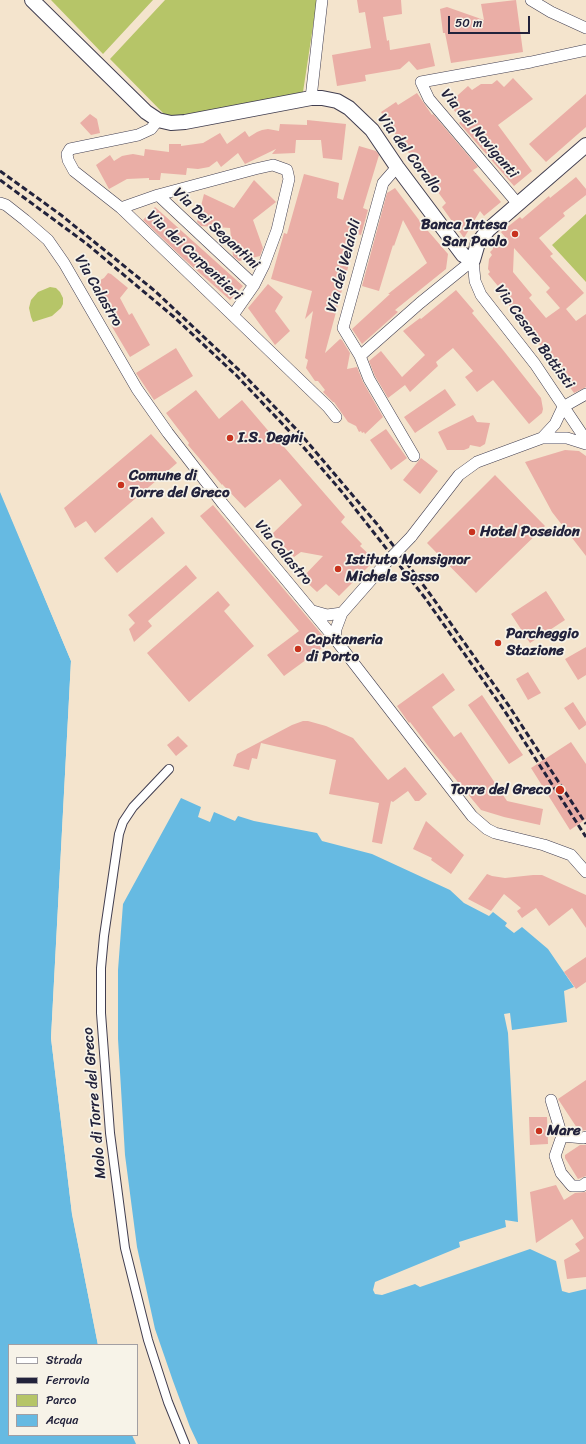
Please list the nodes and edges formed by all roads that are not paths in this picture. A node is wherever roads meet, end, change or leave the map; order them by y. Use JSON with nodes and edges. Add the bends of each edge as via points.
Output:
{"nodes":[{"id":1,"x":32,"y":0,"type":"edge"},
{"id":2,"x":322,"y":0,"type":"edge"},
{"id":3,"x":531,"y":0,"type":"edge"},
{"id":4,"x":586,"y":28,"type":"edge"},
{"id":5,"x":586,"y":50,"type":"edge"},
{"id":6,"x":310,"y":98,"type":"junction"},
{"id":7,"x":158,"y":120,"type":"junction"},
{"id":8,"x":586,"y":145,"type":"edge"},
{"id":9,"x":398,"y":167,"type":"junction"},
{"id":10,"x":158,"y":195,"type":"junction"},
{"id":11,"x":0,"y":203,"type":"edge"},
{"id":12,"x":518,"y":204,"type":"junction"},
{"id":13,"x":121,"y":208,"type":"junction"},
{"id":14,"x":473,"y":260,"type":"junction"},
{"id":15,"x":254,"y":285,"type":"junction"},
{"id":16,"x":233,"y":315,"type":"junction"},
{"id":17,"x":360,"y":356,"type":"junction"},
{"id":18,"x":586,"y":394,"type":"edge"},
{"id":19,"x":563,"y":407,"type":"junction"},
{"id":20,"x":336,"y":418,"type":"dead end"},
{"id":21,"x":542,"y":438,"type":"junction"},
{"id":22,"x":586,"y":440,"type":"edge"},
{"id":23,"x":586,"y":444,"type":"edge"},
{"id":24,"x":414,"y":456,"type":"dead end"},
{"id":25,"x":313,"y":612,"type":"junction"},
{"id":26,"x":342,"y":613,"type":"junction"},
{"id":27,"x":335,"y":639,"type":"junction"},
{"id":28,"x":169,"y":770,"type":"dead end"},
{"id":29,"x":586,"y":872,"type":"edge"},
{"id":30,"x":551,"y":1100,"type":"dead end"},
{"id":31,"x":562,"y":1136,"type":"junction"},
{"id":32,"x":586,"y":1137,"type":"edge"},
{"id":33,"x":586,"y":1183,"type":"edge"},
{"id":34,"x":186,"y":1444,"type":"edge"}],
"edges":[{"from":1,"to":7,"type":"street","via":[[146,112]]},
{"from":2,"to":6,"type":"street"},
{"from":3,"to":4,"type":"street"},
{"from":5,"to":12,"type":"street","name":"Via dei Naviganti","via":[[421,82],[429,99]]},
{"from":6,"to":7,"type":"street","name":"Via del Corallo","via":[[185,122],[171,123]]},
{"from":6,"to":9,"type":"street","name":"Via del Corallo","via":[[336,102],[357,115],[372,130]]},
{"from":7,"to":13,"type":"street","name":"Via dei Carpentieri","via":[[151,129],[138,135],[70,149],[67,154],[74,171]]},
{"from":8,"to":12,"type":"street","name":"Via Cesare Battisti"},
{"from":9,"to":14,"type":"street","name":"Via del Corallo","via":[[463,255]]},
{"from":9,"to":17,"type":"street","name":"Via dei Velaioli","via":[[383,184],[343,328]]},
{"from":10,"to":13,"type":"street","name":"Via dei Carpentieri"},
{"from":10,"to":15,"type":"street","name":"Via Dei Segantini"},
{"from":10,"to":15,"type":"street","name":"Via dei Carpentieri","via":[[272,165],[286,170],[289,179],[276,230]]},
{"from":11,"to":25,"type":"street","name":"Via Calastro","via":[[6,205],[48,240],[137,389],[223,504]]},
{"from":12,"to":14,"type":"street","name":"Via Cesare Battisti","via":[[488,230],[478,243]]},
{"from":13,"to":16,"type":"street","name":"Via dei Carpentieri"},
{"from":14,"to":17,"type":"street"},
{"from":14,"to":19,"type":"street","name":"Via Cesare Battisti","via":[[474,281],[481,296],[535,364]]},
{"from":15,"to":16,"type":"street","name":"Via dei Carpentieri"},
{"from":16,"to":20,"type":"street","via":[[328,407]]},
{"from":17,"to":24,"type":"street","name":"Via dei Velaioli","via":[[369,380]]},
{"from":18,"to":19,"type":"street"},
{"from":19,"to":21,"type":"street","via":[[555,424]]},
{"from":19,"to":22,"type":"street","name":"Via Cesare Battisti"},
{"from":21,"to":23,"type":"street","via":[[567,438]]},
{"from":21,"to":26,"type":"street","bridge":true,"via":[[477,462],[459,475],[411,537]]},
{"from":25,"to":26,"type":"street","via":[[326,615]]},
{"from":25,"to":27,"type":"street","name":"Via Calastro"},
{"from":26,"to":27,"type":"street"},
{"from":27,"to":29,"type":"street","name":"Via Calastro","via":[[472,816],[495,833],[544,845],[571,855]]},
{"from":28,"to":34,"type":"street","name":"Molo di Torre del Greco","via":[[133,807],[118,834],[104,936],[101,1014],[110,1133],[125,1248],[148,1340],[168,1402]]},
{"from":30,"to":31,"type":"street"},
{"from":31,"to":32,"type":"street"},
{"from":31,"to":33,"type":"street","via":[[555,1156],[561,1173],[572,1186],[582,1186]]}]}
